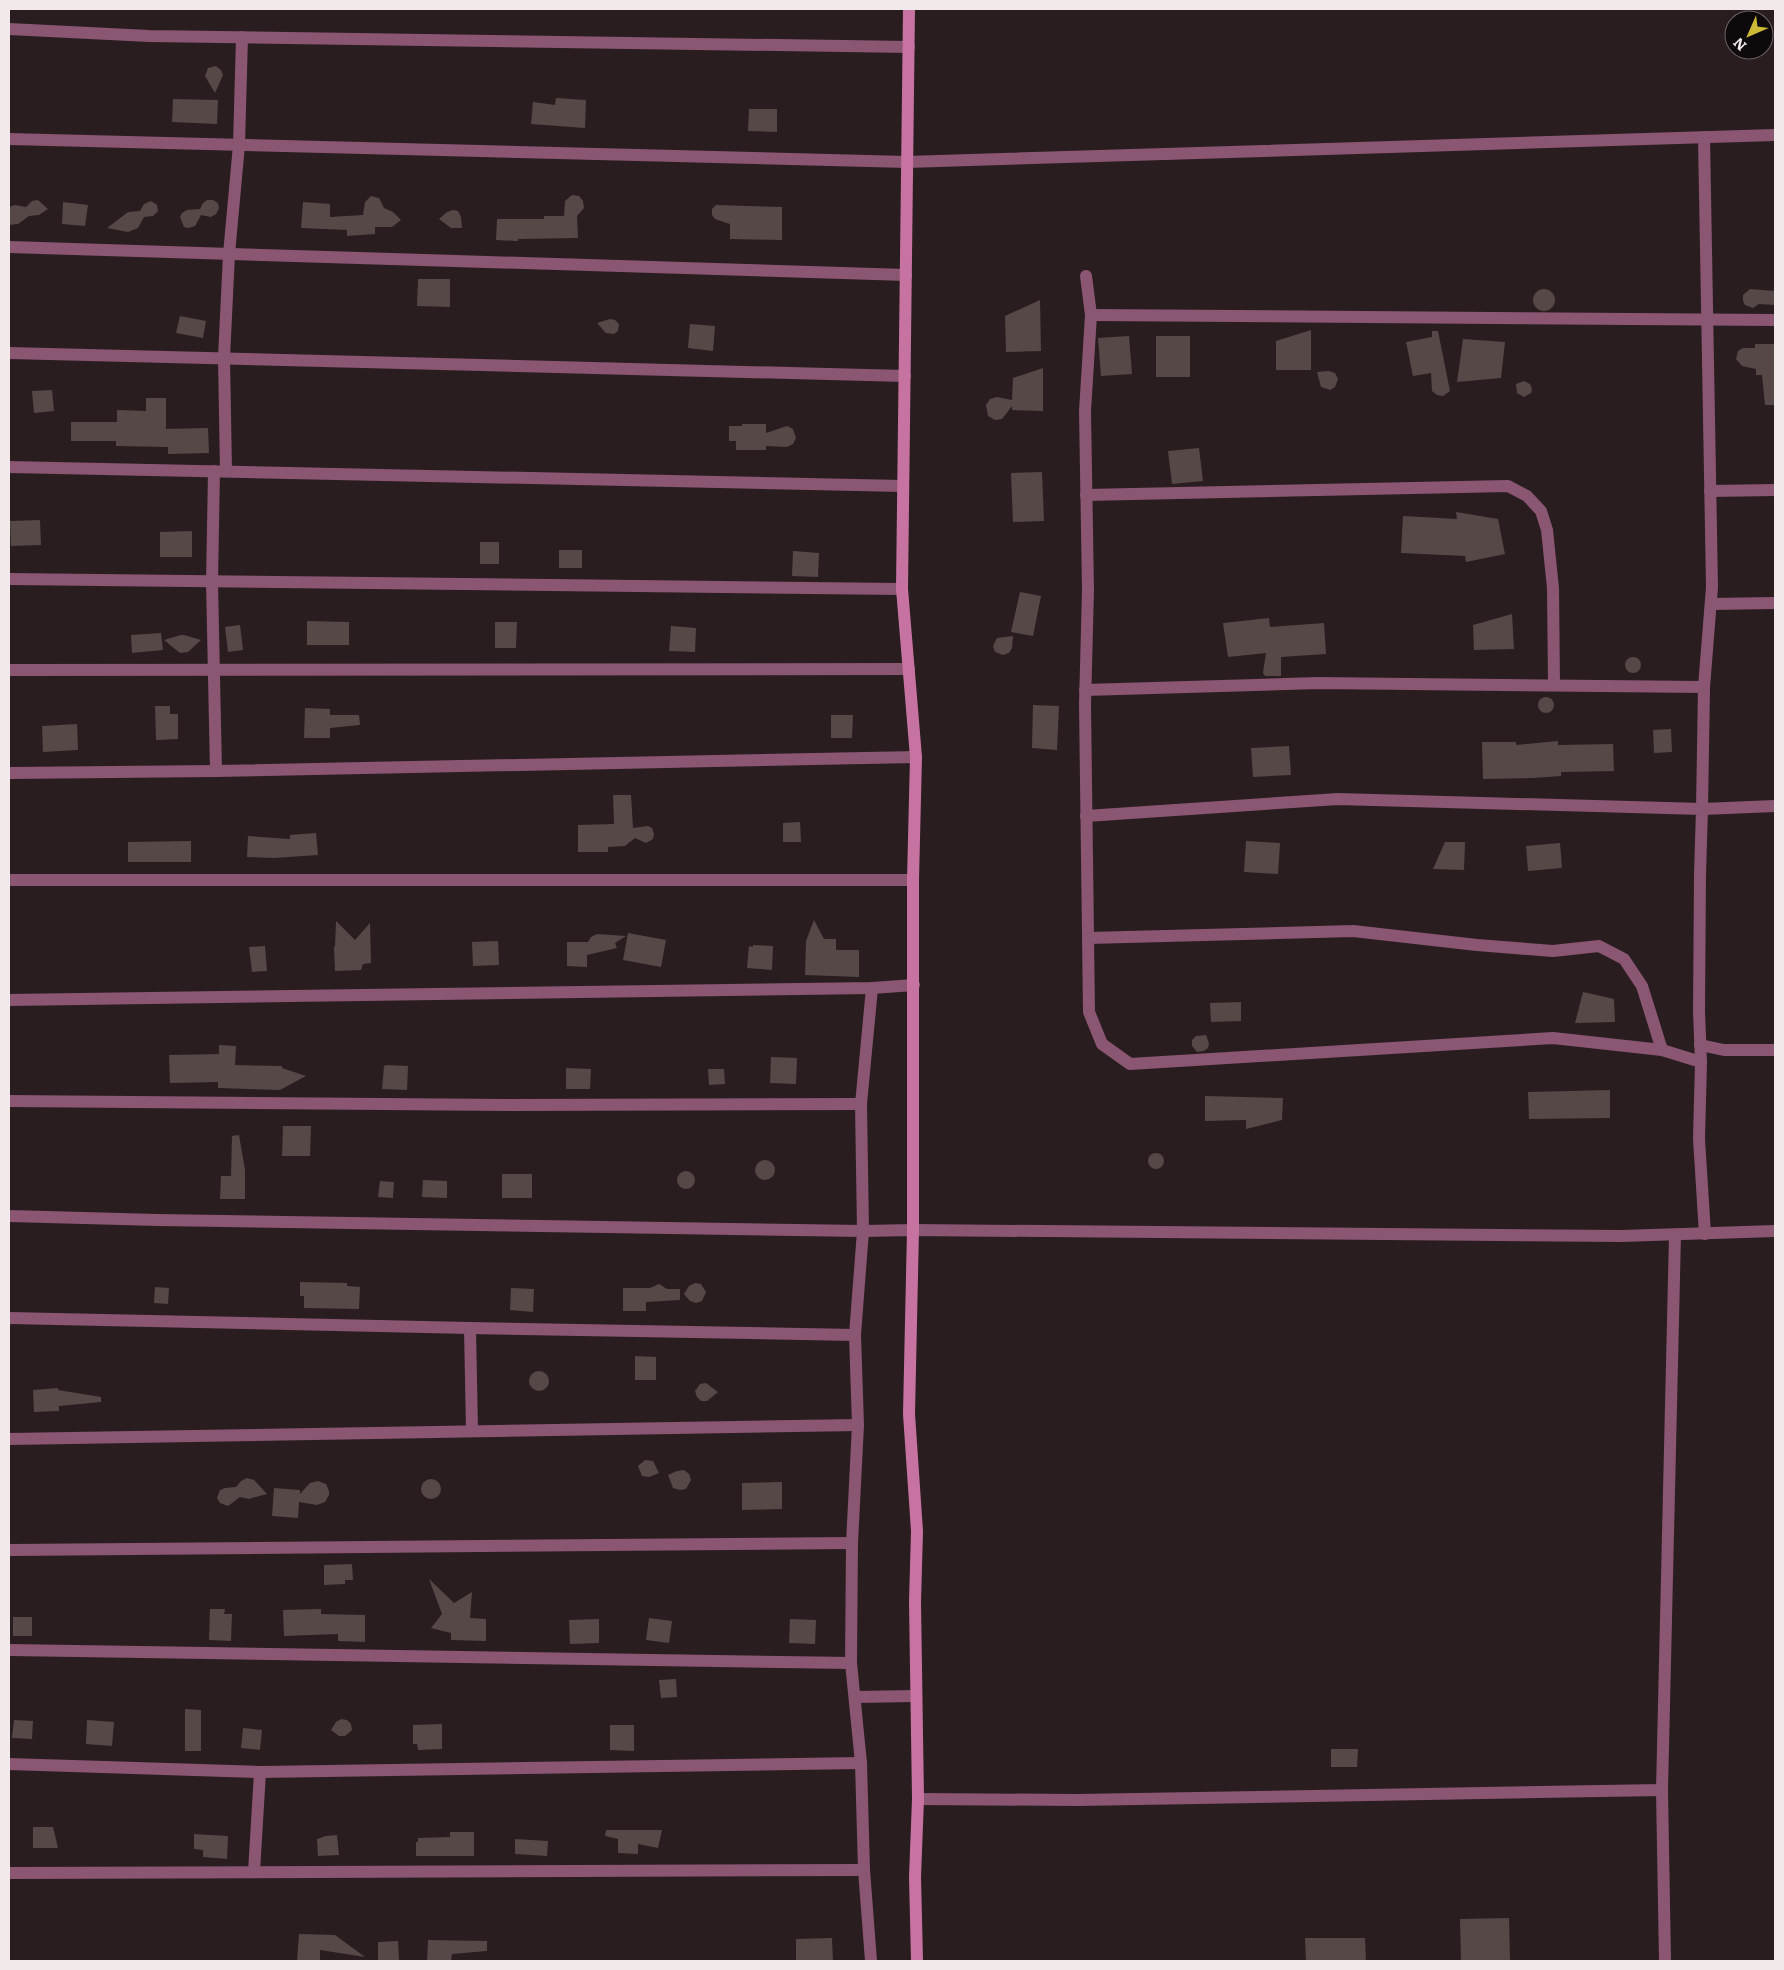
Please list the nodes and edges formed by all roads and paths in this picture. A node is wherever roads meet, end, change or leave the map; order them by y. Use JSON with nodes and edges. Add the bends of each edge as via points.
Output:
{"nodes":[{"id":1,"x":909,"y":9,"type":"edge"},
{"id":2,"x":9,"y":29,"type":"edge"},
{"id":3,"x":242,"y":37,"type":"junction"},
{"id":4,"x":909,"y":47,"type":"junction"},
{"id":5,"x":1775,"y":135,"type":"edge"},
{"id":6,"x":1704,"y":137,"type":"junction"},
{"id":7,"x":9,"y":139,"type":"edge"},
{"id":8,"x":239,"y":145,"type":"junction"},
{"id":9,"x":907,"y":162,"type":"junction"},
{"id":10,"x":9,"y":247,"type":"edge"},
{"id":11,"x":229,"y":254,"type":"junction"},
{"id":12,"x":906,"y":275,"type":"junction"},
{"id":13,"x":1086,"y":276,"type":"dead end"},
{"id":14,"x":1091,"y":315,"type":"junction"},
{"id":15,"x":1707,"y":320,"type":"junction"},
{"id":16,"x":1775,"y":320,"type":"edge"},
{"id":17,"x":9,"y":353,"type":"edge"},
{"id":18,"x":224,"y":358,"type":"junction"},
{"id":19,"x":905,"y":376,"type":"junction"},
{"id":20,"x":9,"y":466,"type":"edge"},
{"id":21,"x":220,"y":471,"type":"junction"},
{"id":22,"x":903,"y":486,"type":"junction"},
{"id":23,"x":1710,"y":490,"type":"junction"},
{"id":24,"x":1775,"y":490,"type":"edge"},
{"id":25,"x":1086,"y":495,"type":"junction"},
{"id":26,"x":9,"y":579,"type":"edge"},
{"id":27,"x":212,"y":582,"type":"junction"},
{"id":28,"x":902,"y":589,"type":"junction"},
{"id":29,"x":1775,"y":603,"type":"edge"},
{"id":30,"x":1711,"y":604,"type":"junction"},
{"id":31,"x":213,"y":669,"type":"junction"},
{"id":32,"x":909,"y":669,"type":"junction"},
{"id":33,"x":9,"y":670,"type":"edge"},
{"id":34,"x":1554,"y":684,"type":"junction"},
{"id":35,"x":1704,"y":687,"type":"junction"},
{"id":36,"x":1085,"y":690,"type":"junction"},
{"id":37,"x":916,"y":757,"type":"junction"},
{"id":38,"x":216,"y":771,"type":"junction"},
{"id":39,"x":9,"y":773,"type":"edge"},
{"id":40,"x":1775,"y":806,"type":"edge"},
{"id":41,"x":1702,"y":809,"type":"junction"},
{"id":42,"x":1086,"y":816,"type":"junction"},
{"id":43,"x":9,"y":880,"type":"edge"},
{"id":44,"x":912,"y":880,"type":"junction"},
{"id":45,"x":1088,"y":938,"type":"junction"},
{"id":46,"x":914,"y":985,"type":"junction"},
{"id":47,"x":872,"y":988,"type":"junction"},
{"id":48,"x":9,"y":1000,"type":"edge"},
{"id":49,"x":1700,"y":1045,"type":"junction"},
{"id":50,"x":1662,"y":1050,"type":"junction"},
{"id":51,"x":1775,"y":1050,"type":"edge"},
{"id":52,"x":1701,"y":1062,"type":"junction"},
{"id":53,"x":9,"y":1101,"type":"edge"},
{"id":54,"x":861,"y":1104,"type":"junction"},
{"id":55,"x":9,"y":1216,"type":"edge"},
{"id":56,"x":913,"y":1230,"type":"junction"},
{"id":57,"x":863,"y":1231,"type":"junction"},
{"id":58,"x":1775,"y":1231,"type":"edge"},
{"id":59,"x":1705,"y":1234,"type":"junction"},
{"id":60,"x":1676,"y":1235,"type":"junction"},
{"id":61,"x":9,"y":1318,"type":"edge"},
{"id":62,"x":470,"y":1328,"type":"junction"},
{"id":63,"x":855,"y":1335,"type":"junction"},
{"id":64,"x":858,"y":1425,"type":"junction"},
{"id":65,"x":472,"y":1431,"type":"junction"},
{"id":66,"x":9,"y":1439,"type":"edge"},
{"id":67,"x":852,"y":1543,"type":"junction"},
{"id":68,"x":9,"y":1550,"type":"edge"},
{"id":69,"x":9,"y":1650,"type":"edge"},
{"id":70,"x":851,"y":1663,"type":"junction"},
{"id":71,"x":915,"y":1696,"type":"junction"},
{"id":72,"x":855,"y":1697,"type":"junction"},
{"id":73,"x":861,"y":1763,"type":"junction"},
{"id":74,"x":9,"y":1764,"type":"edge"},
{"id":75,"x":260,"y":1772,"type":"junction"},
{"id":76,"x":1662,"y":1790,"type":"junction"},
{"id":77,"x":918,"y":1799,"type":"junction"},
{"id":78,"x":864,"y":1870,"type":"junction"},
{"id":79,"x":254,"y":1872,"type":"junction"},
{"id":80,"x":9,"y":1873,"type":"edge"},
{"id":81,"x":870,"y":1961,"type":"edge"},
{"id":82,"x":917,"y":1961,"type":"edge"},
{"id":83,"x":1665,"y":1961,"type":"edge"}],
"edges":[{"from":1,"to":4,"type":"street"},
{"from":2,"to":3,"type":"street"},
{"from":3,"to":4,"type":"street"},
{"from":3,"to":8,"type":"street"},
{"from":4,"to":9,"type":"street"},
{"from":5,"to":6,"type":"street"},
{"from":6,"to":9,"type":"street"},
{"from":6,"to":15,"type":"street"},
{"from":7,"to":8,"type":"street"},
{"from":8,"to":9,"type":"street"},
{"from":8,"to":11,"type":"street"},
{"from":9,"to":12,"type":"street"},
{"from":10,"to":11,"type":"street"},
{"from":11,"to":12,"type":"street"},
{"from":11,"to":18,"type":"street"},
{"from":12,"to":19,"type":"street"},
{"from":13,"to":14,"type":"street"},
{"from":14,"to":15,"type":"street"},
{"from":14,"to":25,"type":"street","via":[[1085,411]]},
{"from":15,"to":16,"type":"street"},
{"from":15,"to":23,"type":"street"},
{"from":17,"to":18,"type":"street"},
{"from":18,"to":19,"type":"street"},
{"from":18,"to":21,"type":"street"},
{"from":19,"to":22,"type":"street"},
{"from":20,"to":21,"type":"street"},
{"from":21,"to":22,"type":"street"},
{"from":21,"to":27,"type":"street"},
{"from":22,"to":28,"type":"street"},
{"from":23,"to":24,"type":"street"},
{"from":23,"to":30,"type":"street"},
{"from":25,"to":34,"type":"street","via":[[1508,486],[1527,496],[1541,510],[1547,530],[1553,588]]},
{"from":25,"to":36,"type":"street"},
{"from":26,"to":27,"type":"street"},
{"from":27,"to":28,"type":"street"},
{"from":27,"to":31,"type":"street"},
{"from":28,"to":32,"type":"street"},
{"from":29,"to":30,"type":"street"},
{"from":30,"to":35,"type":"street"},
{"from":31,"to":32,"type":"street"},
{"from":31,"to":33,"type":"street"},
{"from":31,"to":38,"type":"street"},
{"from":32,"to":37,"type":"street"},
{"from":34,"to":35,"type":"street"},
{"from":34,"to":36,"type":"street","via":[[1318,683]]},
{"from":35,"to":41,"type":"street"},
{"from":36,"to":42,"type":"street"},
{"from":37,"to":38,"type":"street"},
{"from":37,"to":44,"type":"street"},
{"from":38,"to":39,"type":"street"},
{"from":40,"to":41,"type":"street"},
{"from":41,"to":42,"type":"street","via":[[1338,799]]},
{"from":41,"to":49,"type":"street"},
{"from":42,"to":45,"type":"street"},
{"from":43,"to":44,"type":"street"},
{"from":44,"to":46,"type":"street"},
{"from":45,"to":50,"type":"street","via":[[1353,931],[1553,951],[1599,946],[1624,959],[1642,986]]},
{"from":45,"to":50,"type":"street","via":[[1089,1012],[1102,1044],[1130,1064],[1553,1038]]},
{"from":46,"to":47,"type":"street"},
{"from":46,"to":56,"type":"street"},
{"from":47,"to":48,"type":"street"},
{"from":47,"to":54,"type":"street"},
{"from":49,"to":51,"type":"street","via":[[1724,1050]]},
{"from":49,"to":52,"type":"street"},
{"from":50,"to":52,"type":"street"},
{"from":52,"to":59,"type":"street","via":[[1699,1139]]},
{"from":53,"to":54,"type":"street"},
{"from":54,"to":57,"type":"street"},
{"from":55,"to":57,"type":"street"},
{"from":56,"to":57,"type":"street"},
{"from":56,"to":60,"type":"street"},
{"from":56,"to":71,"type":"street","via":[[909,1414],[917,1531]]},
{"from":57,"to":63,"type":"street"},
{"from":58,"to":59,"type":"street"},
{"from":59,"to":60,"type":"street"},
{"from":60,"to":76,"type":"street"},
{"from":61,"to":62,"type":"street"},
{"from":62,"to":63,"type":"street"},
{"from":62,"to":65,"type":"street"},
{"from":63,"to":64,"type":"street"},
{"from":64,"to":65,"type":"street"},
{"from":64,"to":67,"type":"street"},
{"from":65,"to":66,"type":"street"},
{"from":67,"to":68,"type":"street"},
{"from":67,"to":70,"type":"street"},
{"from":69,"to":70,"type":"street"},
{"from":70,"to":72,"type":"street"},
{"from":71,"to":72,"type":"street"},
{"from":71,"to":77,"type":"street"},
{"from":72,"to":73,"type":"street"},
{"from":73,"to":75,"type":"street"},
{"from":73,"to":78,"type":"street"},
{"from":74,"to":75,"type":"street"},
{"from":75,"to":79,"type":"street"},
{"from":76,"to":77,"type":"street","via":[[1076,1800]]},
{"from":76,"to":83,"type":"street"},
{"from":77,"to":82,"type":"street","via":[[914,1877]]},
{"from":78,"to":79,"type":"street"},
{"from":78,"to":81,"type":"street"},
{"from":79,"to":80,"type":"street"}]}
